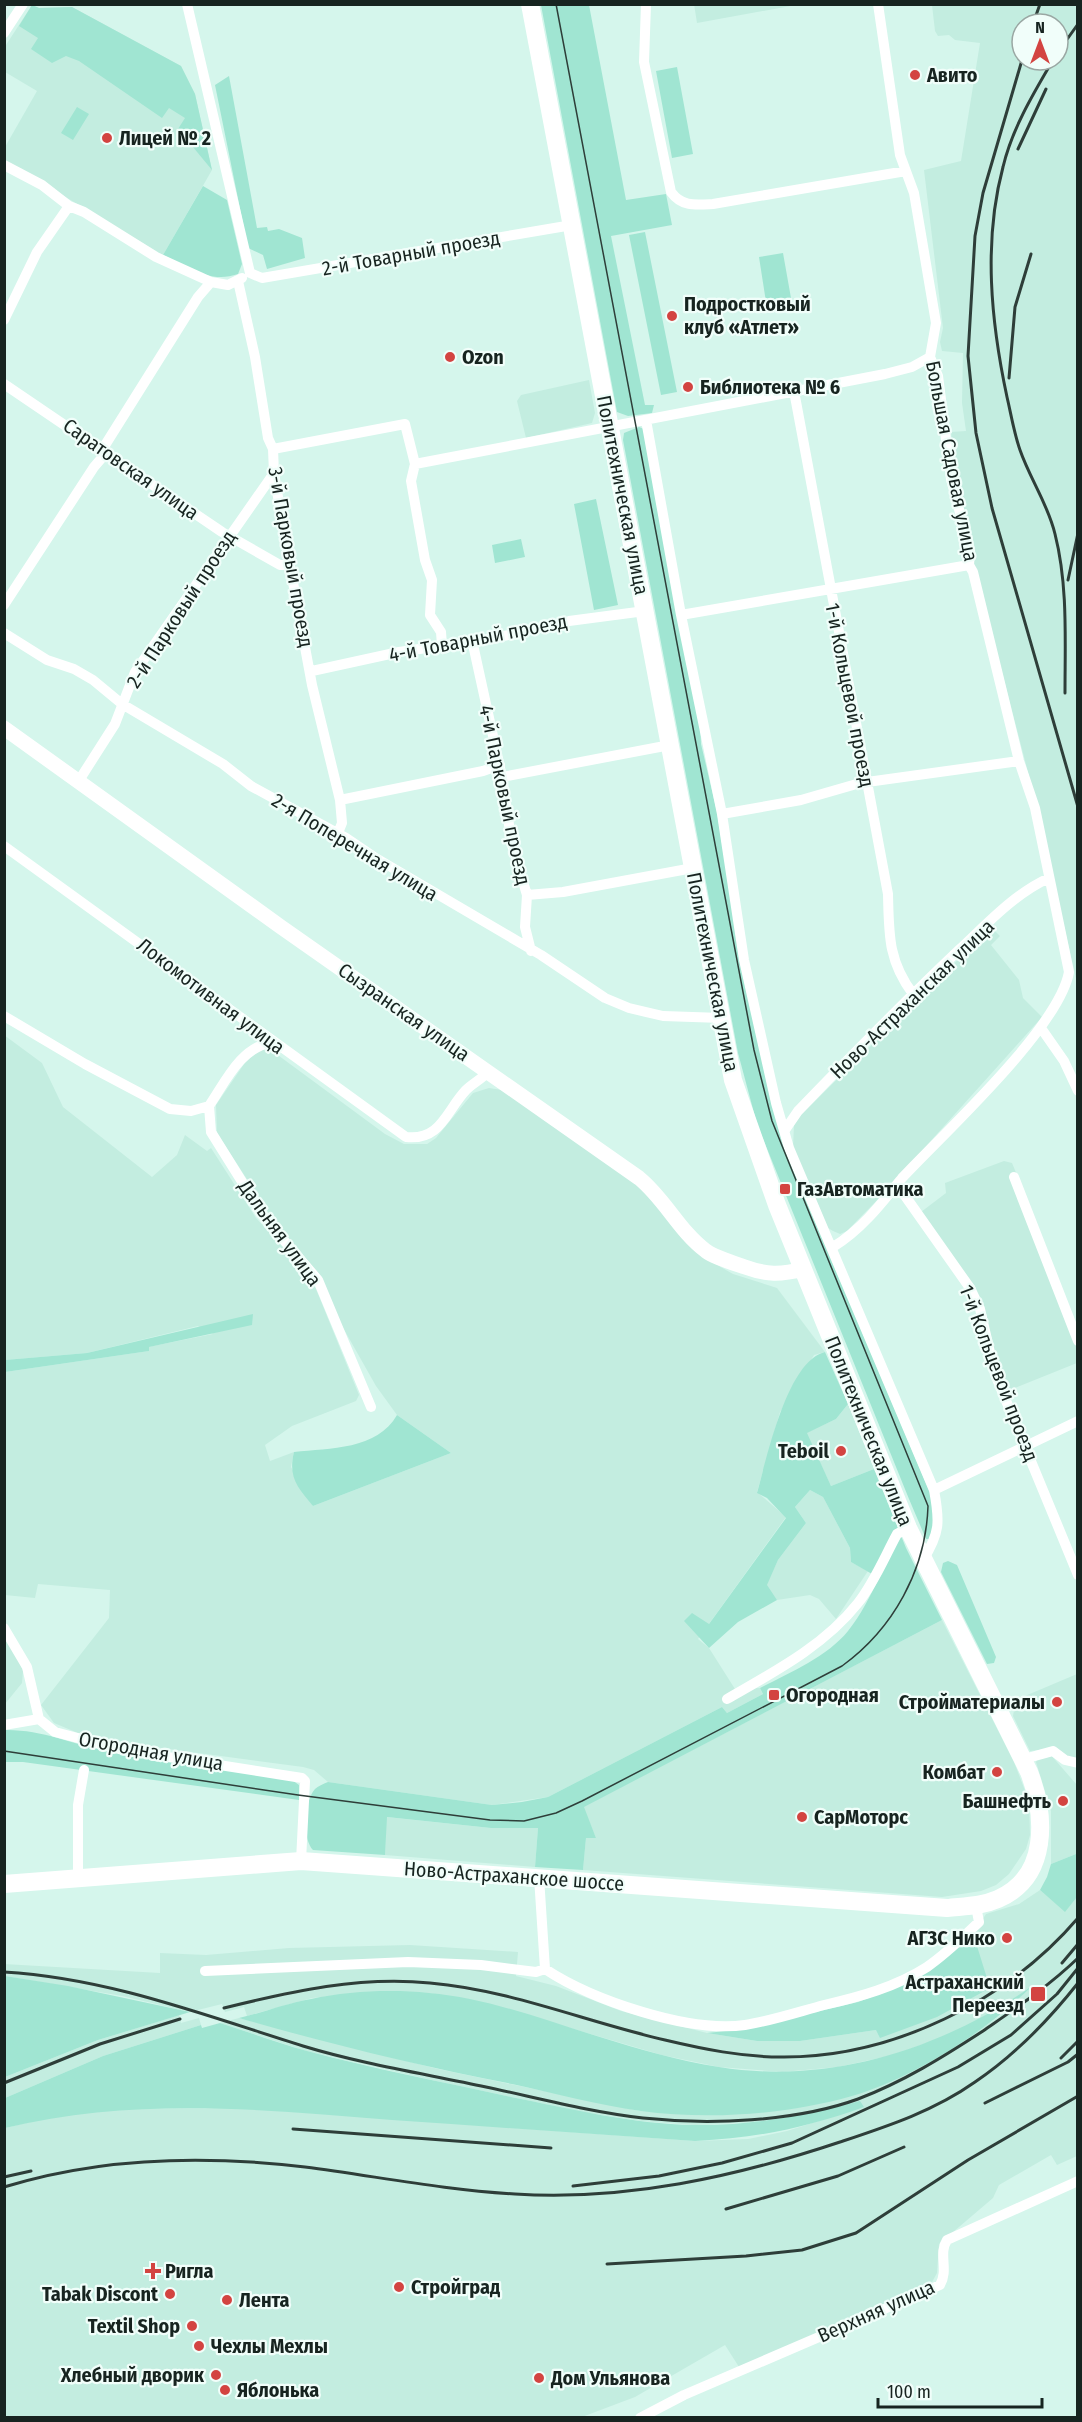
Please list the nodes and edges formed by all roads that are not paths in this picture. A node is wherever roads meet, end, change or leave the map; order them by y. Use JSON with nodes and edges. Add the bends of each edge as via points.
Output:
{"nodes":[{"id":1,"x":23,"y":4,"type":"edge"},
{"id":2,"x":187,"y":4,"type":"edge"},
{"id":3,"x":530,"y":4,"type":"edge"},
{"id":4,"x":646,"y":4,"type":"edge"},
{"id":5,"x":879,"y":4,"type":"edge"},
{"id":6,"x":4,"y":33,"type":"edge"},
{"id":7,"x":4,"y":165,"type":"edge"},
{"id":8,"x":906,"y":171,"type":"junction"},
{"id":9,"x":69,"y":206,"type":"junction"},
{"id":10,"x":572,"y":225,"type":"junction"},
{"id":11,"x":250,"y":273,"type":"junction"},
{"id":12,"x":238,"y":281,"type":"junction"},
{"id":13,"x":211,"y":282,"type":"junction"},
{"id":14,"x":4,"y":320,"type":"edge"},
{"id":15,"x":930,"y":357,"type":"junction"},
{"id":16,"x":4,"y":384,"type":"edge"},
{"id":17,"x":794,"y":391,"type":"junction"},
{"id":18,"x":646,"y":420,"type":"junction"},
{"id":19,"x":610,"y":427,"type":"junction"},
{"id":20,"x":273,"y":449,"type":"junction"},
{"id":21,"x":104,"y":452,"type":"junction"},
{"id":22,"x":415,"y":464,"type":"junction"},
{"id":23,"x":274,"y":473,"type":"junction"},
{"id":24,"x":229,"y":536,"type":"junction"},
{"id":25,"x":291,"y":565,"type":"junction"},
{"id":26,"x":969,"y":565,"type":"junction"},
{"id":27,"x":830,"y":588,"type":"junction"},
{"id":28,"x":4,"y":605,"type":"edge"},
{"id":29,"x":645,"y":611,"type":"junction"},
{"id":30,"x":681,"y":615,"type":"junction"},
{"id":31,"x":4,"y":633,"type":"edge"},
{"id":32,"x":472,"y":640,"type":"junction"},
{"id":33,"x":442,"y":645,"type":"junction"},
{"id":34,"x":312,"y":671,"type":"junction"},
{"id":35,"x":122,"y":704,"type":"junction"},
{"id":36,"x":4,"y":728,"type":"edge"},
{"id":37,"x":670,"y":745,"type":"junction"},
{"id":38,"x":1019,"y":761,"type":"junction"},
{"id":39,"x":500,"y":765,"type":"junction"},
{"id":40,"x":502,"y":777,"type":"junction"},
{"id":41,"x":78,"y":782,"type":"junction"},
{"id":42,"x":868,"y":783,"type":"junction"},
{"id":43,"x":340,"y":800,"type":"junction"},
{"id":44,"x":722,"y":814,"type":"junction"},
{"id":45,"x":338,"y":833,"type":"junction"},
{"id":46,"x":4,"y":846,"type":"edge"},
{"id":47,"x":693,"y":868,"type":"junction"},
{"id":48,"x":1048,"y":878,"type":"junction"},
{"id":49,"x":527,"y":895,"type":"junction"},
{"id":50,"x":531,"y":951,"type":"junction"},
{"id":51,"x":913,"y":994,"type":"junction"},
{"id":52,"x":4,"y":1016,"type":"edge"},
{"id":53,"x":722,"y":1018,"type":"junction"},
{"id":54,"x":1041,"y":1028,"type":"junction"},
{"id":55,"x":272,"y":1042,"type":"junction"},
{"id":56,"x":489,"y":1071,"type":"junction"},
{"id":57,"x":1077,"y":1091,"type":"edge"},
{"id":58,"x":209,"y":1106,"type":"junction"},
{"id":59,"x":785,"y":1130,"type":"junction"},
{"id":60,"x":1014,"y":1177,"type":"dead end"},
{"id":61,"x":895,"y":1187,"type":"junction"},
{"id":62,"x":833,"y":1247,"type":"junction"},
{"id":63,"x":804,"y":1269,"type":"junction"},
{"id":64,"x":1077,"y":1341,"type":"edge"},
{"id":65,"x":371,"y":1407,"type":"dead end"},
{"id":66,"x":1077,"y":1420,"type":"edge"},
{"id":67,"x":1026,"y":1445,"type":"junction"},
{"id":68,"x":934,"y":1490,"type":"junction"},
{"id":69,"x":908,"y":1528,"type":"junction"},
{"id":70,"x":923,"y":1560,"type":"junction"},
{"id":71,"x":1077,"y":1575,"type":"edge"},
{"id":72,"x":4,"y":1628,"type":"edge"},
{"id":73,"x":727,"y":1699,"type":"dead end"},
{"id":74,"x":39,"y":1719,"type":"junction"},
{"id":75,"x":4,"y":1725,"type":"edge"},
{"id":76,"x":1023,"y":1759,"type":"junction"},
{"id":77,"x":1077,"y":1763,"type":"edge"},
{"id":78,"x":84,"y":1770,"type":"dead end"},
{"id":79,"x":301,"y":1861,"type":"junction"},
{"id":80,"x":539,"y":1877,"type":"junction"},
{"id":81,"x":78,"y":1879,"type":"junction"},
{"id":82,"x":4,"y":1884,"type":"edge"},
{"id":83,"x":1018,"y":1886,"type":"joint"},
{"id":84,"x":976,"y":1906,"type":"junction"},
{"id":85,"x":545,"y":1970,"type":"junction"},
{"id":86,"x":205,"y":1971,"type":"dead end"},
{"id":87,"x":1077,"y":2181,"type":"edge"},
{"id":88,"x":640,"y":2418,"type":"edge"}],
"edges":[{"from":1,"to":6,"type":"street"},
{"from":2,"to":11,"type":"street"},
{"from":3,"to":10,"type":"main road","name":"Политехническая улица"},
{"from":4,"to":8,"type":"street","via":[[644,62],[671,192],[682,202],[713,204]]},
{"from":5,"to":8,"type":"street","name":"Большая Садовая улица","via":[[900,155]]},
{"from":7,"to":9,"type":"street","via":[[42,185]]},
{"from":8,"to":15,"type":"street","name":"Большая Садовая улица","via":[[914,193],[936,323]]},
{"from":9,"to":13,"type":"street","via":[[156,257]]},
{"from":9,"to":14,"type":"street","via":[[37,252]]},
{"from":10,"to":11,"type":"street","name":"2-й Товарный проезд","via":[[262,278]]},
{"from":10,"to":19,"type":"main road","name":"Политехническая улица"},
{"from":11,"to":12,"type":"street"},
{"from":12,"to":13,"type":"street","via":[[228,285]]},
{"from":12,"to":20,"type":"street","name":"3-й Парковый проезд","via":[[267,438]]},
{"from":13,"to":21,"type":"street","via":[[198,297]]},
{"from":15,"to":17,"type":"street","via":[[885,374]]},
{"from":15,"to":26,"type":"street","name":"Большая Садовая улица","via":[[938,376],[951,479],[970,551]]},
{"from":16,"to":21,"type":"street","name":"Саратовская улица"},
{"from":17,"to":18,"type":"street"},
{"from":17,"to":27,"type":"street","name":"1-й Кольцевой проезд"},
{"from":18,"to":19,"type":"street"},
{"from":18,"to":30,"type":"street"},
{"from":19,"to":22,"type":"street"},
{"from":19,"to":29,"type":"main road","name":"Политехническая улица"},
{"from":20,"to":22,"type":"street","via":[[405,424]]},
{"from":20,"to":23,"type":"street","name":"3-й Парковый проезд"},
{"from":21,"to":24,"type":"street","name":"Саратовская улица"},
{"from":21,"to":28,"type":"street"},
{"from":22,"to":33,"type":"street","via":[[411,481],[432,580],[430,615],[441,632]]},
{"from":23,"to":24,"type":"street","name":"2-й Парковый проезд"},
{"from":23,"to":25,"type":"street","name":"3-й Парковый проезд"},
{"from":24,"to":25,"type":"street","name":"Саратовская улица","via":[[280,565]]},
{"from":24,"to":35,"type":"street","name":"2-й Парковый проезд","via":[[135,672]]},
{"from":25,"to":34,"type":"street","name":"3-й Парковый проезд"},
{"from":26,"to":27,"type":"street"},
{"from":26,"to":38,"type":"street","name":"Большая Садовая улица","via":[[974,572]]},
{"from":27,"to":30,"type":"street"},
{"from":27,"to":42,"type":"street","name":"1-й Кольцевой проезд"},
{"from":29,"to":32,"type":"street","name":"4-й Товарный проезд"},
{"from":29,"to":37,"type":"main road","name":"Политехническая улица"},
{"from":30,"to":44,"type":"street"},
{"from":31,"to":35,"type":"street","name":"2-я Поперечная улица","via":[[47,660],[93,680]]},
{"from":32,"to":33,"type":"street","name":"4-й Товарный проезд"},
{"from":32,"to":39,"type":"street","name":"4-й Парковый проезд"},
{"from":33,"to":34,"type":"street","name":"4-й Товарный проезд"},
{"from":34,"to":43,"type":"street","name":"3-й Парковый проезд"},
{"from":35,"to":41,"type":"street","name":"2-й Парковый проезд","via":[[115,724]]},
{"from":35,"to":45,"type":"street","name":"2-я Поперечная улица","via":[[223,764],[252,786]]},
{"from":36,"to":41,"type":"street","name":"Сызранская улица"},
{"from":37,"to":40,"type":"street"},
{"from":37,"to":47,"type":"main road","name":"Политехническая улица"},
{"from":38,"to":42,"type":"street"},
{"from":38,"to":48,"type":"street","name":"Большая Садовая улица","via":[[1035,808]]},
{"from":39,"to":40,"type":"street","name":"4-й Парковый проезд"},
{"from":39,"to":43,"type":"street"},
{"from":40,"to":49,"type":"street","name":"4-й Парковый проезд","via":[[512,844]]},
{"from":41,"to":56,"type":"street","name":"Сызранская улица"},
{"from":42,"to":44,"type":"street"},
{"from":42,"to":51,"type":"street","name":"1-й Кольцевой проезд","via":[[888,894],[889,940],[897,970]]},
{"from":43,"to":45,"type":"street","name":"3-й Парковый проезд","via":[[342,823]]},
{"from":44,"to":59,"type":"street","via":[[744,960]]},
{"from":45,"to":50,"type":"street","name":"2-я Поперечная улица"},
{"from":46,"to":55,"type":"street","name":"Локомотивная улица"},
{"from":47,"to":49,"type":"street"},
{"from":47,"to":53,"type":"main road","name":"Политехническая улица"},
{"from":48,"to":51,"type":"street","name":"Ново-Астраханская улица","via":[[1015,899]]},
{"from":48,"to":54,"type":"street","name":"Большая Садовая улица","via":[[1069,972],[1066,986]]},
{"from":49,"to":50,"type":"street","name":"4-й Парковый проезд","via":[[525,927]]},
{"from":50,"to":53,"type":"street","name":"2-я Поперечная улица","via":[[605,998],[629,1008],[663,1016]]},
{"from":51,"to":59,"type":"street","name":"Ново-Астраханская улица","via":[[798,1111]]},
{"from":52,"to":58,"type":"street","via":[[170,1109],[190,1111]]},
{"from":53,"to":63,"type":"main road","name":"Политехническая улица","via":[[748,1126]]},
{"from":54,"to":57,"type":"street","via":[[1064,1061]]},
{"from":54,"to":61,"type":"street"},
{"from":55,"to":56,"type":"street","name":"Локомотивная улица","via":[[406,1137],[421,1139],[436,1130],[468,1088]]},
{"from":55,"to":58,"type":"street","via":[[247,1052]]},
{"from":56,"to":63,"type":"street","name":"Сызранская улица","via":[[654,1190],[706,1251],[768,1275]]},
{"from":58,"to":65,"type":"street","name":"Дальняя улица","via":[[211,1132],[264,1217],[318,1280]]},
{"from":59,"to":62,"type":"street"},
{"from":60,"to":64,"type":"street"},
{"from":61,"to":62,"type":"street","via":[[849,1237]]},
{"from":61,"to":67,"type":"street","name":"1-й Кольцевой проезд","via":[[970,1288],[980,1309],[995,1374]]},
{"from":62,"to":68,"type":"street"},
{"from":63,"to":69,"type":"main road","name":"Политехническая улица"},
{"from":66,"to":67,"type":"street"},
{"from":67,"to":68,"type":"street"},
{"from":67,"to":71,"type":"street","name":"1-й Кольцевой проезд"},
{"from":68,"to":70,"type":"street","via":[[938,1535]]},
{"from":69,"to":70,"type":"main road","name":"Политехническая улица"},
{"from":69,"to":73,"type":"street","via":[[897,1534],[859,1602],[829,1634],[791,1662]]},
{"from":70,"to":76,"type":"main road","name":"Политехническая улица"},
{"from":72,"to":74,"type":"street","via":[[27,1667]]},
{"from":74,"to":75,"type":"street"},
{"from":74,"to":79,"type":"street","name":"Огородная улица","via":[[55,1732],[123,1750],[302,1778],[305,1781]]},
{"from":76,"to":77,"type":"street","via":[[1053,1751]]},
{"from":76,"to":83,"type":"main road","name":"Политехническая улица","via":[[1036,1790],[1041,1835],[1036,1860]]},
{"from":78,"to":81,"type":"street","via":[[78,1805]]},
{"from":79,"to":80,"type":"main road","name":"Ново-Астраханское шоссе"},
{"from":79,"to":81,"type":"main road","name":"Ново-Астраханское шоссе"},
{"from":80,"to":84,"type":"main road","name":"Ново-Астраханское шоссе","via":[[928,1907]]},
{"from":80,"to":85,"type":"street"},
{"from":81,"to":82,"type":"main road","name":"Ново-Астраханское шоссе"},
{"from":83,"to":84,"type":"main road","name":"Ново-Астраханское шоссе"},
{"from":84,"to":85,"type":"street","via":[[979,1922],[926,1968],[856,1997],[744,2025],[708,2025],[664,2018],[624,2006]]},
{"from":85,"to":86,"type":"street","via":[[408,1962]]},
{"from":87,"to":88,"type":"street","name":"Верхняя улица","via":[[947,2240],[943,2246],[944,2275],[940,2284],[684,2395]]}]}
